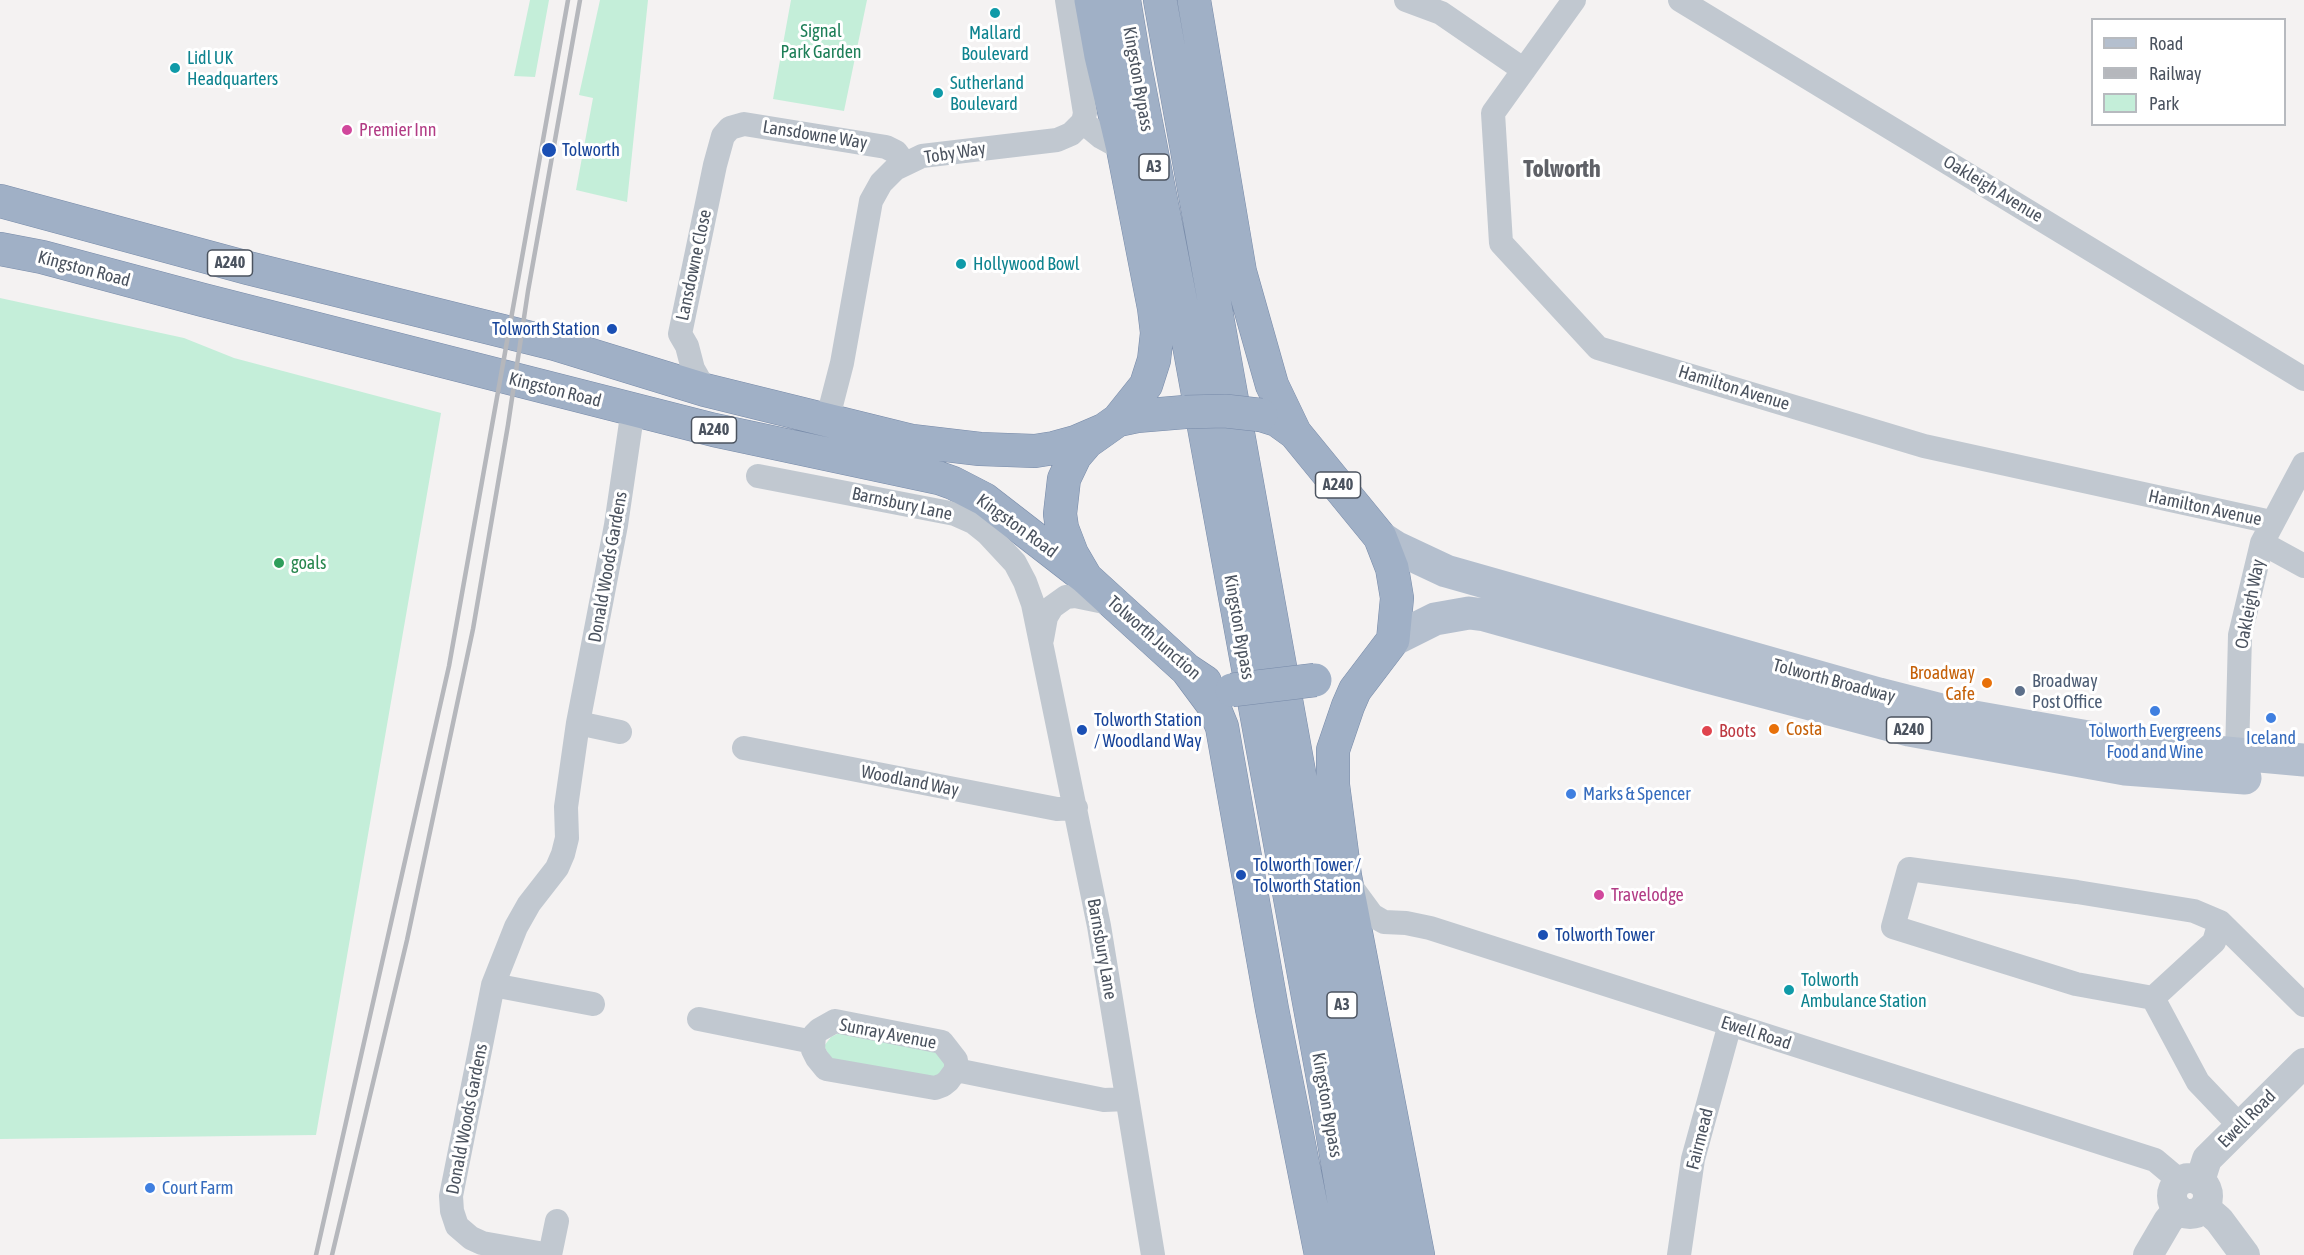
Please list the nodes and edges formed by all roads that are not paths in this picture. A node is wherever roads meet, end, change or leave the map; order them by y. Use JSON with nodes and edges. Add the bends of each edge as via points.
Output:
{"nodes":[{"id":1,"x":1067,"y":0,"type":"edge"},
{"id":2,"x":1091,"y":0,"type":"edge"},
{"id":3,"x":1124,"y":0,"type":"edge"},
{"id":4,"x":1160,"y":0,"type":"edge"},
{"id":5,"x":1194,"y":0,"type":"edge"},
{"id":6,"x":1406,"y":0,"type":"edge"},
{"id":7,"x":1574,"y":0,"type":"edge"},
{"id":8,"x":1680,"y":0,"type":"edge"},
{"id":9,"x":1524,"y":70,"type":"junction"},
{"id":10,"x":1083,"y":122,"type":"junction"},
{"id":11,"x":723,"y":136,"type":"joint"},
{"id":12,"x":1123,"y":149,"type":"junction"},
{"id":13,"x":905,"y":164,"type":"junction"},
{"id":14,"x":2,"y":200,"type":"edge"},
{"id":15,"x":0,"y":237,"type":"edge"},
{"id":16,"x":0,"y":249,"type":"edge"},
{"id":17,"x":42,"y":257,"type":"junction"},
{"id":18,"x":2304,"y":379,"type":"edge"},
{"id":19,"x":705,"y":390,"type":"junction"},
{"id":20,"x":633,"y":409,"type":"junction"},
{"id":21,"x":827,"y":421,"type":"junction"},
{"id":22,"x":1111,"y":425,"type":"junction"},
{"id":23,"x":1295,"y":433,"type":"junction"},
{"id":24,"x":2304,"y":464,"type":"edge"},
{"id":25,"x":758,"y":476,"type":"dead end"},
{"id":26,"x":2266,"y":533,"type":"junction"},
{"id":27,"x":1380,"y":537,"type":"junction"},
{"id":28,"x":2304,"y":566,"type":"edge"},
{"id":29,"x":1086,"y":578,"type":"junction"},
{"id":30,"x":1114,"y":604,"type":"junction"},
{"id":31,"x":1041,"y":645,"type":"junction"},
{"id":32,"x":1385,"y":652,"type":"junction"},
{"id":33,"x":1187,"y":670,"type":"junction"},
{"id":34,"x":578,"y":723,"type":"junction"},
{"id":35,"x":620,"y":732,"type":"dead end"},
{"id":36,"x":744,"y":748,"type":"dead end"},
{"id":37,"x":2237,"y":755,"type":"junction"},
{"id":38,"x":2304,"y":759,"type":"edge"},
{"id":39,"x":2304,"y":783,"type":"edge"},
{"id":40,"x":1076,"y":808,"type":"junction"},
{"id":41,"x":1345,"y":876,"type":"junction"},
{"id":42,"x":2220,"y":922,"type":"junction"},
{"id":43,"x":493,"y":985,"type":"junction"},
{"id":44,"x":2153,"y":998,"type":"junction"},
{"id":45,"x":593,"y":1004,"type":"dead end"},
{"id":46,"x":2304,"y":1005,"type":"edge"},
{"id":47,"x":699,"y":1019,"type":"dead end"},
{"id":48,"x":1730,"y":1024,"type":"junction"},
{"id":49,"x":813,"y":1042,"type":"junction"},
{"id":50,"x":2304,"y":1063,"type":"edge"},
{"id":51,"x":956,"y":1070,"type":"junction"},
{"id":52,"x":1127,"y":1099,"type":"junction"},
{"id":53,"x":2240,"y":1125,"type":"junction"},
{"id":54,"x":2190,"y":1195,"type":"junction"},
{"id":55,"x":557,"y":1221,"type":"dead end"},
{"id":56,"x":550,"y":1255,"type":"edge"},
{"id":57,"x":1153,"y":1255,"type":"edge"},
{"id":58,"x":1321,"y":1255,"type":"edge"},
{"id":59,"x":1353,"y":1255,"type":"edge"},
{"id":60,"x":1386,"y":1255,"type":"edge"},
{"id":61,"x":1418,"y":1255,"type":"edge"},
{"id":62,"x":1679,"y":1255,"type":"edge"},
{"id":63,"x":2148,"y":1255,"type":"edge"},
{"id":64,"x":2245,"y":1255,"type":"edge"}],
"edges":[{"from":1,"to":10,"type":"street","via":[[1085,113]]},
{"from":2,"to":12,"type":"highway","name":"Tolworth Junction"},
{"from":3,"to":59,"type":"highway","name":"Kingston Bypass","number":"A3"},
{"from":4,"to":60,"type":"highway","name":"Kingston Bypass","number":"A3"},
{"from":5,"to":23,"type":"highway","via":[[1240,272],[1272,385]]},
{"from":6,"to":9,"type":"street","via":[[1441,13]]},
{"from":7,"to":9,"type":"street","name":"Hamilton Avenue"},
{"from":8,"to":18,"type":"street","name":"Oakleigh Avenue"},
{"from":9,"to":26,"type":"street","name":"Hamilton Avenue","via":[[1493,113],[1501,243],[1598,348],[1924,446]]},
{"from":10,"to":12,"type":"street"},
{"from":10,"to":13,"type":"street","name":"Toby Way","via":[[1071,134],[1056,140],[939,153]]},
{"from":11,"to":13,"type":"street","name":"Lansdowne Way","via":[[730,128],[744,124],[886,147]]},
{"from":11,"to":19,"type":"street","name":"Lansdowne Close","via":[[680,334]]},
{"from":12,"to":22,"type":"highway","name":"Tolworth Junction","via":[[1157,333],[1146,385]]},
{"from":13,"to":21,"type":"street","name":"Toby Way","via":[[881,183],[871,201],[842,363]]},
{"from":14,"to":19,"type":"highway","number":"A240","via":[[248,268],[555,344]]},
{"from":15,"to":17,"type":"highway"},
{"from":16,"to":17,"type":"highway","name":"Kingston Road","number":"A240"},
{"from":17,"to":20,"type":"highway","name":"Kingston Road","number":"A240"},
{"from":19,"to":21,"type":"highway","number":"A240"},
{"from":20,"to":29,"type":"highway","name":"Kingston Road","number":"A240","via":[[953,483],[1011,518]]},
{"from":20,"to":34,"type":"street","name":"Donald Woods Gardens","via":[[616,525]]},
{"from":21,"to":22,"type":"highway","number":"A240","via":[[912,441],[1035,451],[1054,448]]},
{"from":22,"to":23,"type":"highway","number":"A240","bridge":true,"via":[[1137,416],[1225,411],[1277,420]]},
{"from":22,"to":29,"type":"highway","name":"Tolworth Junction","number":"A240","via":[[1075,456],[1061,495],[1062,528]]},
{"from":23,"to":27,"type":"highway","number":"A240"},
{"from":24,"to":26,"type":"street","name":"Oakleigh Way"},
{"from":25,"to":31,"type":"street","name":"Barnsbury Lane","via":[[930,507],[973,522],[1015,563],[1033,604]]},
{"from":26,"to":28,"type":"street","name":"Hamilton Avenue"},
{"from":26,"to":37,"type":"street","name":"Oakleigh Way","via":[[2240,635]]},
{"from":27,"to":32,"type":"highway","number":"A240","via":[[1392,568],[1397,598]]},
{"from":27,"to":37,"type":"main road","name":"Tolworth Broadway","number":"A240","via":[[1446,571],[1957,714],[2128,744]]},
{"from":29,"to":30,"type":"highway","name":"Tolworth Junction","number":"A240"},
{"from":30,"to":31,"type":"street","name":"Barnsbury Lane","via":[[1075,596],[1059,601],[1046,617]]},
{"from":30,"to":33,"type":"highway","name":"Tolworth Junction","number":"A240"},
{"from":31,"to":40,"type":"street","name":"Barnsbury Lane"},
{"from":32,"to":33,"type":"highway","name":"Tolworth Junction","number":"A240","bridge":true,"via":[[1356,673],[1232,690],[1219,689]]},
{"from":32,"to":39,"type":"main road","name":"Tolworth Broadway","number":"A240","via":[[1435,619],[1469,613],[1485,615],[1952,739],[2125,769]]},
{"from":32,"to":41,"type":"highway","via":[[1355,690],[1333,750],[1333,785]]},
{"from":33,"to":58,"type":"highway","via":[[1213,705],[1222,727]]},
{"from":34,"to":35,"type":"street"},
{"from":34,"to":43,"type":"street","name":"Donald Woods Gardens","via":[[563,854],[516,927]]},
{"from":36,"to":40,"type":"street","name":"Woodland Way","via":[[1057,810]]},
{"from":37,"to":38,"type":"main road","name":"Tolworth Broadway","number":"A240"},
{"from":40,"to":52,"type":"street","name":"Barnsbury Lane","via":[[1107,966]]},
{"from":41,"to":48,"type":"street","name":"Ewell Road","via":[[1372,915],[1384,922],[1430,928]]},
{"from":41,"to":61,"type":"highway"},
{"from":42,"to":44,"type":"street","via":[[2214,942]]},
{"from":42,"to":44,"type":"street","via":[[2194,911],[2156,904],[1909,869],[1893,927],[2076,984]]},
{"from":42,"to":46,"type":"street"},
{"from":43,"to":45,"type":"street"},
{"from":43,"to":56,"type":"street","name":"Donald Woods Gardens","via":[[451,1196],[452,1211],[457,1226],[482,1243]]},
{"from":44,"to":53,"type":"street","via":[[2198,1082]]},
{"from":47,"to":49,"type":"street","name":"Sunray Avenue"},
{"from":48,"to":54,"type":"street","name":"Ewell Road","via":[[2155,1160]]},
{"from":48,"to":62,"type":"street","name":"Fairmead","via":[[1694,1159]]},
{"from":49,"to":51,"type":"street","name":"Sunray Avenue","via":[[813,1050],[826,1069],[934,1088],[948,1081]]},
{"from":49,"to":51,"type":"street","name":"Sunray Avenue","via":[[814,1035],[826,1025],[846,1023],[942,1042],[956,1060]]},
{"from":50,"to":53,"type":"street","name":"Ewell Road"},
{"from":51,"to":52,"type":"street","name":"Sunray Avenue","via":[[1104,1100]]},
{"from":52,"to":57,"type":"street","name":"Barnsbury Lane"},
{"from":53,"to":54,"type":"street","name":"Ewell Road","via":[[2207,1159]]},
{"from":54,"to":63,"type":"street","via":[[2168,1221]]},
{"from":54,"to":64,"type":"street","via":[[2219,1220]]},
{"from":55,"to":56,"type":"street","name":"Donald Woods Gardens"}]}
